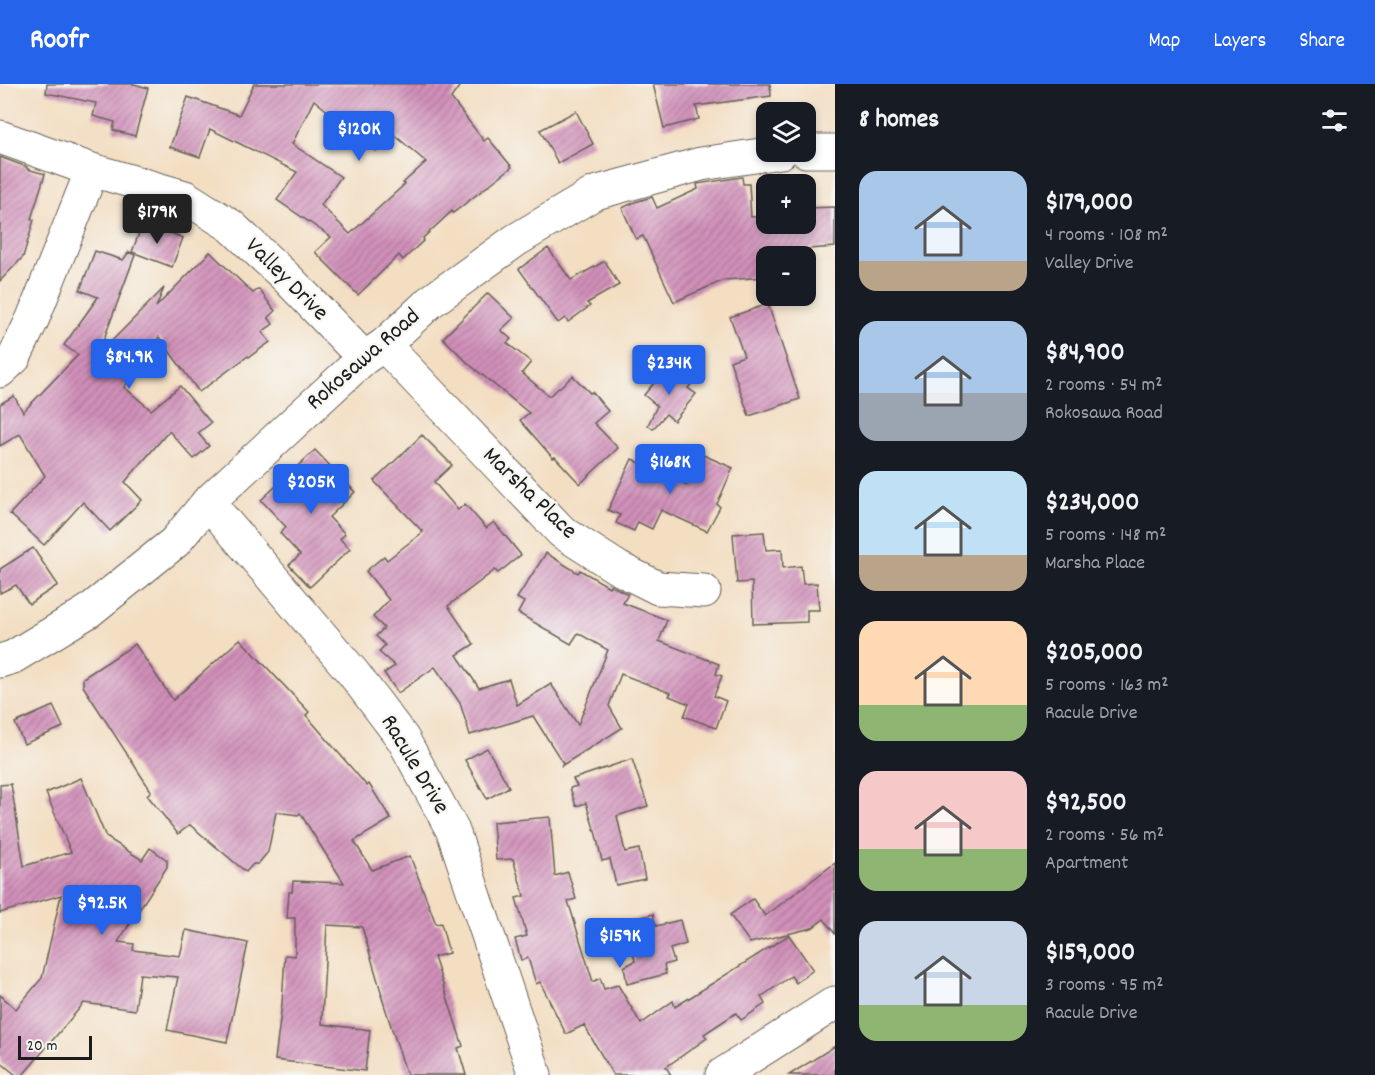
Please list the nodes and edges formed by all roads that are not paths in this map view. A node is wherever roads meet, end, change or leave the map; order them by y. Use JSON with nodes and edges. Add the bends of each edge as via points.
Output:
{"nodes":[{"id":1,"x":0,"y":137,"type":"edge"},
{"id":2,"x":816,"y":151,"type":"edge"},
{"id":3,"x":835,"y":151,"type":"edge"},
{"id":4,"x":756,"y":156,"type":"edge"},
{"id":5,"x":92,"y":170,"type":"junction"},
{"id":6,"x":374,"y":351,"type":"junction"},
{"id":7,"x":0,"y":371,"type":"edge"},
{"id":8,"x":208,"y":502,"type":"junction"},
{"id":9,"x":704,"y":591,"type":"dead end"},
{"id":10,"x":0,"y":661,"type":"edge"},
{"id":11,"x":835,"y":1003,"type":"edge"},
{"id":12,"x":536,"y":1075,"type":"edge"},
{"id":13,"x":722,"y":1075,"type":"edge"}],
"edges":[{"from":1,"to":5,"type":"street","name":"Valley Drive"},
{"from":2,"to":3,"type":"street"},
{"from":4,"to":6,"type":"street","name":"Rokosawa Road","via":[[701,164],[595,193],[516,240],[430,302]]},
{"from":5,"to":6,"type":"street","name":"Valley Drive","via":[[185,197],[231,226]]},
{"from":5,"to":7,"type":"street","via":[[33,318],[14,358]]},
{"from":6,"to":8,"type":"street","name":"Rokosawa Road"},
{"from":6,"to":9,"type":"street","name":"Marsha Place","via":[[562,532],[658,588]]},
{"from":8,"to":10,"type":"street","name":"Rokosawa Road","via":[[175,542],[89,611]]},
{"from":8,"to":12,"type":"street","name":"Racule Drive","via":[[354,674],[403,739],[453,831]]},
{"from":11,"to":13,"type":"street"}]}
